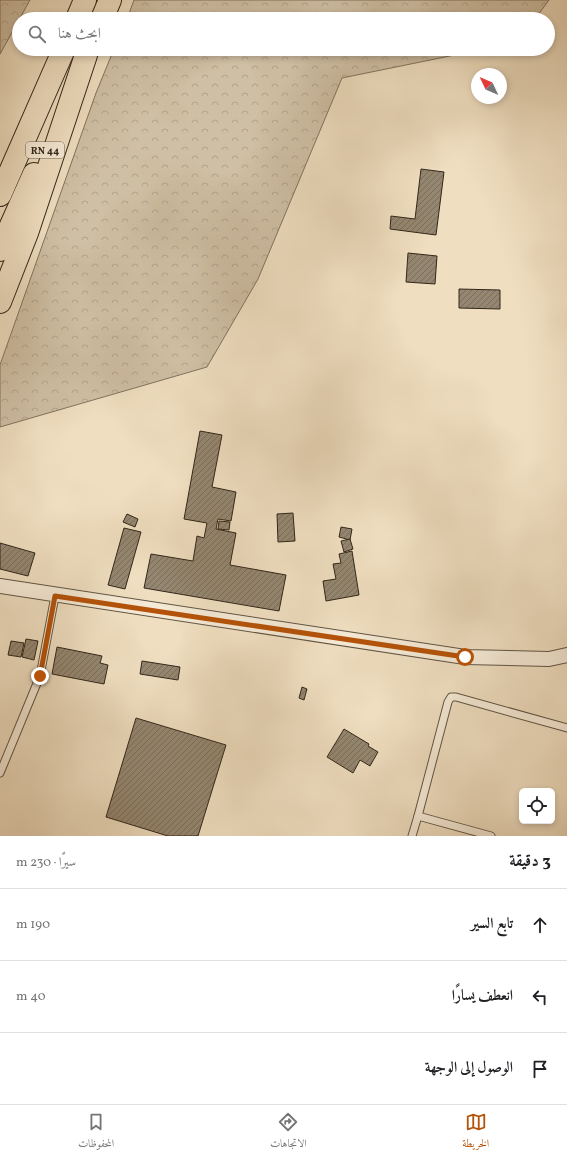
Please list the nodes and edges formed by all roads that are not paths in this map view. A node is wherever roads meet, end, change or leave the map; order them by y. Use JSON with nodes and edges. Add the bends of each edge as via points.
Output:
{"nodes":[{"id":1,"x":85,"y":0,"type":"edge"},
{"id":2,"x":110,"y":0,"type":"edge"},
{"id":3,"x":80,"y":12,"type":"edge"},
{"id":4,"x":105,"y":12,"type":"edge"},
{"id":5,"x":60,"y":56,"type":"edge"},
{"id":6,"x":61,"y":56,"type":"edge"},
{"id":7,"x":86,"y":56,"type":"edge"},
{"id":8,"x":87,"y":56,"type":"edge"},
{"id":9,"x":0,"y":169,"type":"edge"},
{"id":10,"x":0,"y":195,"type":"edge"},
{"id":11,"x":0,"y":250,"type":"edge"},
{"id":12,"x":0,"y":302,"type":"edge"},
{"id":13,"x":0,"y":586,"type":"edge"},
{"id":14,"x":55,"y":596,"type":"junction"},
{"id":15,"x":567,"y":655,"type":"edge"},
{"id":16,"x":567,"y":728,"type":"edge"},
{"id":17,"x":0,"y":773,"type":"edge"},
{"id":18,"x":418,"y":816,"type":"junction"},
{"id":19,"x":412,"y":836,"type":"edge"},
{"id":20,"x":491,"y":836,"type":"edge"}],
"edges":[{"from":1,"to":3,"type":"highway"},
{"from":2,"to":4,"type":"highway"},
{"from":5,"to":9,"type":"highway"},
{"from":6,"to":10,"type":"highway","number":"RN 44"},
{"from":7,"to":11,"type":"highway","number":"RN 44"},
{"from":8,"to":12,"type":"highway","via":[[27,232]]},
{"from":13,"to":14,"type":"street"},
{"from":14,"to":15,"type":"street","via":[[465,657],[549,659]]},
{"from":14,"to":17,"type":"lane","via":[[40,676]]},
{"from":16,"to":18,"type":"lane","via":[[451,697]]},
{"from":18,"to":19,"type":"lane"},
{"from":18,"to":20,"type":"lane"}]}
